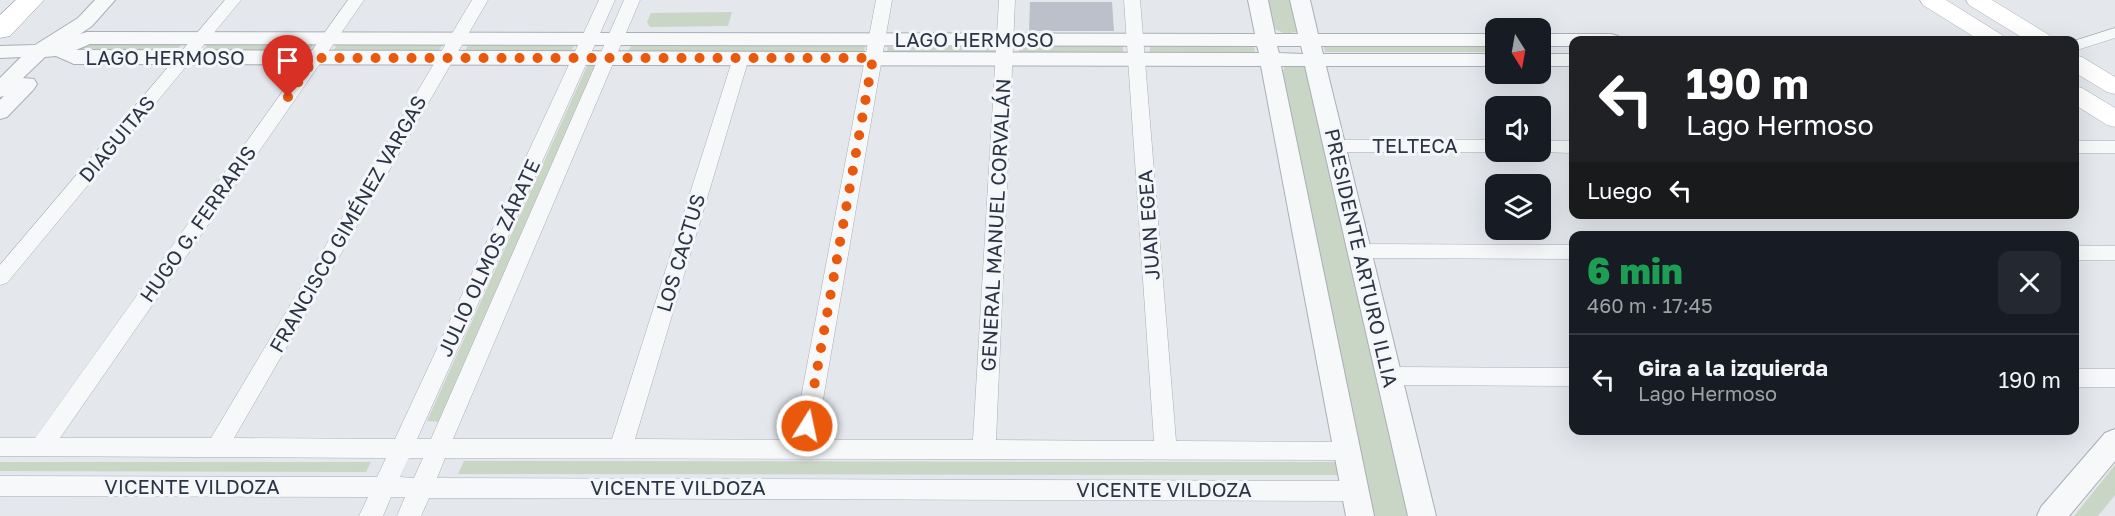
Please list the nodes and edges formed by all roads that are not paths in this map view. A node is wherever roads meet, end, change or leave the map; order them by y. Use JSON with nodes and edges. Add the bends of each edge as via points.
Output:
{"nodes":[{"id":1,"x":10,"y":0,"type":"edge"},
{"id":2,"x":31,"y":0,"type":"edge"},
{"id":3,"x":105,"y":0,"type":"edge"},
{"id":4,"x":233,"y":0,"type":"edge"},
{"id":5,"x":356,"y":0,"type":"edge"},
{"id":6,"x":480,"y":0,"type":"edge"},
{"id":7,"x":607,"y":0,"type":"edge"},
{"id":8,"x":632,"y":0,"type":"edge"},
{"id":9,"x":884,"y":0,"type":"edge"},
{"id":10,"x":1007,"y":0,"type":"edge"},
{"id":11,"x":1132,"y":0,"type":"edge"},
{"id":12,"x":1257,"y":0,"type":"edge"},
{"id":13,"x":1300,"y":0,"type":"edge"},
{"id":14,"x":1931,"y":0,"type":"edge"},
{"id":15,"x":1977,"y":0,"type":"edge"},
{"id":16,"x":0,"y":9,"type":"edge"},
{"id":17,"x":0,"y":30,"type":"edge"},
{"id":18,"x":71,"y":32,"type":"junction"},
{"id":19,"x":2115,"y":33,"type":"edge"},
{"id":20,"x":1988,"y":36,"type":"edge"},
{"id":21,"x":2035,"y":36,"type":"edge"},
{"id":22,"x":202,"y":38,"type":"junction"},
{"id":23,"x":329,"y":38,"type":"junction"},
{"id":24,"x":457,"y":38,"type":"junction"},
{"id":25,"x":589,"y":39,"type":"junction"},
{"id":26,"x":615,"y":39,"type":"junction"},
{"id":27,"x":1551,"y":40,"type":"edge"},
{"id":28,"x":1569,"y":40,"type":"edge"},
{"id":29,"x":1485,"y":41,"type":"edge"},
{"id":30,"x":2079,"y":44,"type":"edge"},
{"id":31,"x":875,"y":49,"type":"junction"},
{"id":32,"x":60,"y":50,"type":"junction"},
{"id":33,"x":1004,"y":50,"type":"junction"},
{"id":34,"x":1136,"y":50,"type":"junction"},
{"id":35,"x":1267,"y":50,"type":"junction"},
{"id":36,"x":1311,"y":50,"type":"junction"},
{"id":37,"x":39,"y":51,"type":"junction"},
{"id":38,"x":0,"y":52,"type":"edge"},
{"id":39,"x":186,"y":58,"type":"junction"},
{"id":40,"x":315,"y":58,"type":"junction"},
{"id":41,"x":446,"y":58,"type":"junction"},
{"id":42,"x":580,"y":58,"type":"junction"},
{"id":43,"x":606,"y":58,"type":"junction"},
{"id":44,"x":741,"y":58,"type":"junction"},
{"id":45,"x":1485,"y":59,"type":"edge"},
{"id":46,"x":1551,"y":60,"type":"edge"},
{"id":47,"x":1569,"y":60,"type":"edge"},
{"id":48,"x":2079,"y":65,"type":"edge"},
{"id":49,"x":2115,"y":87,"type":"edge"},
{"id":50,"x":0,"y":90,"type":"edge"},
{"id":51,"x":2079,"y":96,"type":"edge"},
{"id":52,"x":0,"y":112,"type":"edge"},
{"id":53,"x":2115,"y":119,"type":"edge"},
{"id":54,"x":1334,"y":146,"type":"junction"},
{"id":55,"x":1485,"y":147,"type":"edge"},
{"id":56,"x":1551,"y":147,"type":"edge"},
{"id":57,"x":1569,"y":147,"type":"edge"},
{"id":58,"x":2079,"y":147,"type":"edge"},
{"id":59,"x":2115,"y":147,"type":"edge"},
{"id":60,"x":1359,"y":251,"type":"junction"},
{"id":61,"x":1569,"y":252,"type":"edge"},
{"id":62,"x":2079,"y":253,"type":"edge"},
{"id":63,"x":2115,"y":253,"type":"edge"},
{"id":64,"x":0,"y":278,"type":"edge"},
{"id":65,"x":1389,"y":376,"type":"junction"},
{"id":66,"x":1569,"y":376,"type":"edge"},
{"id":67,"x":2079,"y":378,"type":"edge"},
{"id":68,"x":2115,"y":378,"type":"edge"},
{"id":69,"x":2115,"y":441,"type":"edge"},
{"id":70,"x":0,"y":447,"type":"edge"},
{"id":71,"x":40,"y":448,"type":"junction"},
{"id":72,"x":217,"y":448,"type":"junction"},
{"id":73,"x":402,"y":448,"type":"junction"},
{"id":74,"x":438,"y":448,"type":"junction"},
{"id":75,"x":621,"y":448,"type":"junction"},
{"id":76,"x":803,"y":449,"type":"junction"},
{"id":77,"x":984,"y":450,"type":"junction"},
{"id":78,"x":1166,"y":450,"type":"junction"},
{"id":79,"x":1347,"y":451,"type":"junction"},
{"id":80,"x":0,"y":486,"type":"edge"},
{"id":81,"x":384,"y":488,"type":"junction"},
{"id":82,"x":421,"y":488,"type":"junction"},
{"id":83,"x":1355,"y":490,"type":"junction"},
{"id":84,"x":371,"y":516,"type":"edge"},
{"id":85,"x":409,"y":516,"type":"edge"},
{"id":86,"x":1360,"y":516,"type":"edge"},
{"id":87,"x":1422,"y":516,"type":"edge"},
{"id":88,"x":2051,"y":516,"type":"edge"}],
"edges":[{"from":1,"to":16,"type":"highway"},
{"from":2,"to":17,"type":"highway"},
{"from":3,"to":18,"type":"street"},
{"from":4,"to":22,"type":"street","name":"DIAGUITAS"},
{"from":5,"to":23,"type":"street","name":"HUGO G. FERRARIS"},
{"from":6,"to":24,"type":"street","name":"FRANCISCO GIMÉNEZ VARGAS"},
{"from":7,"to":25,"type":"street","name":"JULIO OLMOS ZÁRATE"},
{"from":8,"to":26,"type":"street","name":"JULIO OLMOS ZÁRATE"},
{"from":9,"to":31,"type":"street"},
{"from":10,"to":33,"type":"street","name":"GENERAL MANUEL CORVALÁN"},
{"from":11,"to":34,"type":"street","name":"JUAN EGEA"},
{"from":12,"to":35,"type":"street"},
{"from":13,"to":36,"type":"street","name":"PRESIDENTE ARTURO ILLIA"},
{"from":14,"to":20,"type":"main road"},
{"from":15,"to":21,"type":"main road"},
{"from":18,"to":32,"type":"street"},
{"from":18,"to":37,"type":"street"},
{"from":19,"to":30,"type":"street"},
{"from":22,"to":23,"type":"street","name":"LAGO HERMOSO"},
{"from":22,"to":32,"type":"street","name":"LAGO HERMOSO","via":[[87,38]]},
{"from":22,"to":39,"type":"street","name":"DIAGUITAS"},
{"from":23,"to":24,"type":"street","name":"LAGO HERMOSO"},
{"from":23,"to":40,"type":"street","name":"HUGO G. FERRARIS"},
{"from":24,"to":25,"type":"street","name":"LAGO HERMOSO"},
{"from":24,"to":41,"type":"street","name":"FRANCISCO GIMÉNEZ VARGAS"},
{"from":25,"to":26,"type":"street","name":"LAGO HERMOSO"},
{"from":25,"to":42,"type":"street","name":"JULIO OLMOS ZÁRATE"},
{"from":26,"to":31,"type":"street","name":"LAGO HERMOSO"},
{"from":26,"to":43,"type":"street","name":"JULIO OLMOS ZÁRATE"},
{"from":27,"to":28,"type":"street"},
{"from":29,"to":36,"type":"street","name":"LAGO HERMOSO"},
{"from":31,"to":33,"type":"street","name":"LAGO HERMOSO"},
{"from":31,"to":44,"type":"street","name":"LAGO HERMOSO"},
{"from":31,"to":76,"type":"street"},
{"from":32,"to":37,"type":"street","name":"LAGO HERMOSO"},
{"from":32,"to":39,"type":"street","name":"LAGO HERMOSO","via":[[74,58]]},
{"from":32,"to":52,"type":"street"},
{"from":33,"to":34,"type":"street","name":"LAGO HERMOSO"},
{"from":33,"to":77,"type":"street","name":"GENERAL MANUEL CORVALÁN"},
{"from":34,"to":35,"type":"street","name":"LAGO HERMOSO"},
{"from":34,"to":78,"type":"street","name":"JUAN EGEA"},
{"from":35,"to":36,"type":"street","name":"LAGO HERMOSO"},
{"from":35,"to":79,"type":"street"},
{"from":36,"to":45,"type":"street","name":"LAGO HERMOSO"},
{"from":36,"to":54,"type":"street","name":"PRESIDENTE ARTURO ILLIA"},
{"from":37,"to":38,"type":"street","name":"LAGO HERMOSO"},
{"from":37,"to":50,"type":"street"},
{"from":39,"to":40,"type":"street","name":"LAGO HERMOSO"},
{"from":39,"to":64,"type":"street","name":"DIAGUITAS"},
{"from":40,"to":41,"type":"street","name":"LAGO HERMOSO"},
{"from":40,"to":71,"type":"street","name":"HUGO G. FERRARIS"},
{"from":41,"to":42,"type":"street","name":"LAGO HERMOSO"},
{"from":41,"to":72,"type":"street","name":"FRANCISCO GIMÉNEZ VARGAS"},
{"from":42,"to":43,"type":"street","name":"LAGO HERMOSO"},
{"from":42,"to":73,"type":"street","name":"JULIO OLMOS ZÁRATE"},
{"from":43,"to":44,"type":"street","name":"LAGO HERMOSO"},
{"from":43,"to":74,"type":"street","name":"JULIO OLMOS ZÁRATE"},
{"from":44,"to":75,"type":"street","name":"LOS CACTUS"},
{"from":46,"to":47,"type":"street"},
{"from":48,"to":49,"type":"main road"},
{"from":51,"to":53,"type":"main road"},
{"from":54,"to":55,"type":"street","name":"TELTECA"},
{"from":54,"to":60,"type":"street","name":"PRESIDENTE ARTURO ILLIA"},
{"from":56,"to":57,"type":"street"},
{"from":58,"to":59,"type":"street"},
{"from":60,"to":61,"type":"street"},
{"from":60,"to":65,"type":"street","name":"PRESIDENTE ARTURO ILLIA"},
{"from":62,"to":63,"type":"street"},
{"from":65,"to":66,"type":"street"},
{"from":65,"to":87,"type":"street","name":"PRESIDENTE ARTURO ILLIA"},
{"from":67,"to":68,"type":"street"},
{"from":69,"to":88,"type":"street"},
{"from":70,"to":71,"type":"street","name":"VICENTE VILDOZA"},
{"from":71,"to":72,"type":"street","name":"VICENTE VILDOZA"},
{"from":72,"to":73,"type":"street","name":"VICENTE VILDOZA"},
{"from":73,"to":74,"type":"street","name":"VICENTE VILDOZA"},
{"from":73,"to":81,"type":"street","name":"JULIO OLMOS ZÁRATE"},
{"from":74,"to":75,"type":"street","name":"VICENTE VILDOZA"},
{"from":74,"to":82,"type":"street","name":"JULIO OLMOS ZÁRATE"},
{"from":75,"to":76,"type":"street","name":"VICENTE VILDOZA"},
{"from":76,"to":77,"type":"street","name":"VICENTE VILDOZA"},
{"from":77,"to":78,"type":"street","name":"VICENTE VILDOZA"},
{"from":78,"to":79,"type":"street","name":"VICENTE VILDOZA"},
{"from":79,"to":83,"type":"street"},
{"from":80,"to":81,"type":"street","name":"VICENTE VILDOZA"},
{"from":81,"to":82,"type":"street","name":"VICENTE VILDOZA"},
{"from":81,"to":84,"type":"street","name":"JULIO OLMOS ZÁRATE"},
{"from":82,"to":83,"type":"street","name":"VICENTE VILDOZA"},
{"from":82,"to":85,"type":"street","name":"JULIO OLMOS ZÁRATE"},
{"from":83,"to":86,"type":"street"}]}
